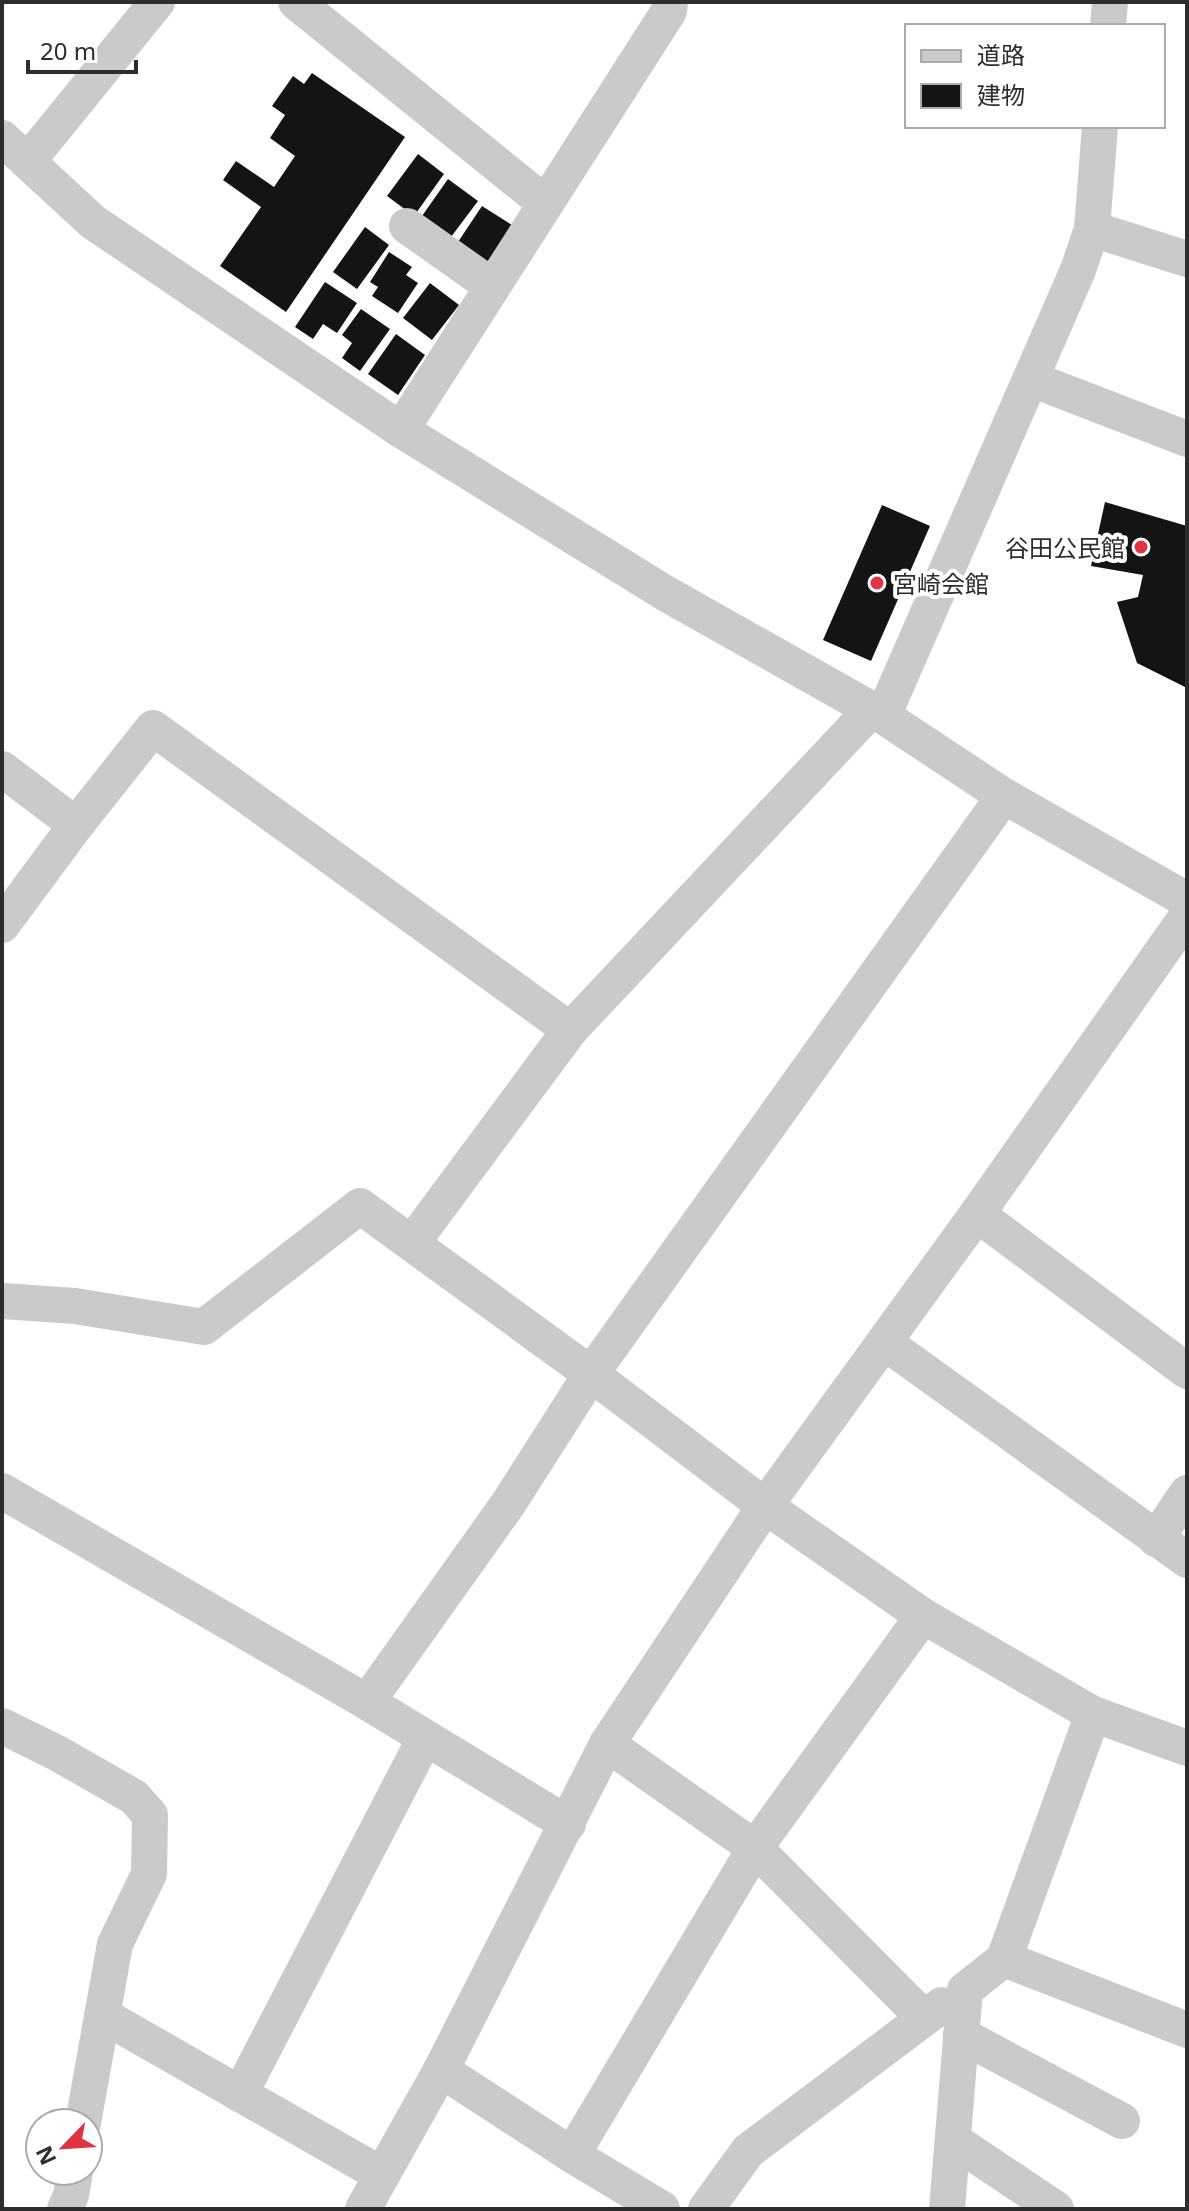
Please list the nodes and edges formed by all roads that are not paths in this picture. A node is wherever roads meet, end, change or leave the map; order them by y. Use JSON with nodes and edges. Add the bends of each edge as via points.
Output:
{"nodes":[{"id":1,"x":157,"y":2,"type":"edge"},
{"id":2,"x":296,"y":2,"type":"edge"},
{"id":3,"x":670,"y":2,"type":"edge"},
{"id":4,"x":1110,"y":2,"type":"edge"},
{"id":5,"x":1108,"y":24,"type":"edge"},
{"id":6,"x":1100,"y":128,"type":"edge"},
{"id":7,"x":10,"y":150,"type":"edge"},
{"id":8,"x":545,"y":203,"type":"junction"},
{"id":9,"x":407,"y":226,"type":"dead end"},
{"id":10,"x":1092,"y":229,"type":"junction"},
{"id":11,"x":1187,"y":259,"type":"edge"},
{"id":12,"x":492,"y":286,"type":"junction"},
{"id":13,"x":1031,"y":379,"type":"junction"},
{"id":14,"x":401,"y":430,"type":"junction"},
{"id":15,"x":1187,"y":439,"type":"edge"},
{"id":16,"x":878,"y":712,"type":"junction"},
{"id":17,"x":2,"y":769,"type":"edge"},
{"id":18,"x":1004,"y":796,"type":"junction"},
{"id":19,"x":76,"y":825,"type":"junction"},
{"id":20,"x":1187,"y":900,"type":"edge"},
{"id":21,"x":1187,"y":916,"type":"edge"},
{"id":22,"x":2,"y":925,"type":"edge"},
{"id":23,"x":570,"y":1030,"type":"junction"},
{"id":24,"x":977,"y":1214,"type":"junction"},
{"id":25,"x":412,"y":1243,"type":"junction"},
{"id":26,"x":2,"y":1301,"type":"edge"},
{"id":27,"x":884,"y":1342,"type":"junction"},
{"id":28,"x":1187,"y":1371,"type":"edge"},
{"id":29,"x":591,"y":1374,"type":"junction"},
{"id":30,"x":2,"y":1491,"type":"edge"},
{"id":31,"x":1187,"y":1493,"type":"edge"},
{"id":32,"x":765,"y":1506,"type":"junction"},
{"id":33,"x":1156,"y":1539,"type":"junction"},
{"id":34,"x":1187,"y":1560,"type":"edge"},
{"id":35,"x":923,"y":1616,"type":"junction"},
{"id":36,"x":367,"y":1702,"type":"junction"},
{"id":37,"x":1093,"y":1714,"type":"junction"},
{"id":38,"x":2,"y":1726,"type":"edge"},
{"id":39,"x":425,"y":1738,"type":"junction"},
{"id":40,"x":607,"y":1744,"type":"junction"},
{"id":41,"x":1187,"y":1748,"type":"edge"},
{"id":42,"x":568,"y":1824,"type":"junction"},
{"id":43,"x":755,"y":1848,"type":"junction"},
{"id":44,"x":1004,"y":1959,"type":"junction"},
{"id":45,"x":965,"y":1990,"type":"junction"},
{"id":46,"x":102,"y":2015,"type":"junction"},
{"id":47,"x":924,"y":2018,"type":"junction"},
{"id":48,"x":1185,"y":2022,"type":"edge"},
{"id":49,"x":961,"y":2035,"type":"junction"},
{"id":50,"x":441,"y":2070,"type":"junction"},
{"id":51,"x":240,"y":2094,"type":"junction"},
{"id":52,"x":86,"y":2107,"type":"edge"},
{"id":53,"x":1122,"y":2121,"type":"dead end"},
{"id":54,"x":953,"y":2140,"type":"junction"},
{"id":55,"x":572,"y":2155,"type":"junction"},
{"id":56,"x":382,"y":2175,"type":"junction"},
{"id":57,"x":363,"y":2209,"type":"edge"},
{"id":58,"x":662,"y":2209,"type":"edge"},
{"id":59,"x":706,"y":2209,"type":"edge"},
{"id":60,"x":947,"y":2209,"type":"edge"},
{"id":61,"x":1056,"y":2209,"type":"edge"}],
"edges":[{"from":1,"to":7,"type":"street"},
{"from":2,"to":8,"type":"street"},
{"from":3,"to":8,"type":"street"},
{"from":4,"to":5,"type":"street"},
{"from":6,"to":10,"type":"street"},
{"from":7,"to":14,"type":"street","via":[[93,222]]},
{"from":8,"to":12,"type":"street"},
{"from":9,"to":12,"type":"street"},
{"from":10,"to":11,"type":"street"},
{"from":10,"to":13,"type":"street"},
{"from":12,"to":14,"type":"street"},
{"from":13,"to":15,"type":"street"},
{"from":13,"to":16,"type":"street"},
{"from":14,"to":16,"type":"street","via":[[665,593]]},
{"from":16,"to":18,"type":"street"},
{"from":16,"to":23,"type":"street"},
{"from":17,"to":19,"type":"street"},
{"from":18,"to":20,"type":"street"},
{"from":18,"to":29,"type":"street"},
{"from":19,"to":22,"type":"street"},
{"from":19,"to":23,"type":"street","via":[[153,728]]},
{"from":21,"to":24,"type":"street"},
{"from":23,"to":25,"type":"street"},
{"from":24,"to":27,"type":"street"},
{"from":24,"to":28,"type":"street"},
{"from":25,"to":26,"type":"street","via":[[360,1206],[204,1327],[75,1306]]},
{"from":25,"to":29,"type":"street"},
{"from":27,"to":32,"type":"street"},
{"from":27,"to":33,"type":"street"},
{"from":29,"to":32,"type":"street"},
{"from":29,"to":36,"type":"street","via":[[508,1504]]},
{"from":30,"to":36,"type":"street"},
{"from":31,"to":33,"type":"street"},
{"from":32,"to":35,"type":"street"},
{"from":32,"to":40,"type":"street"},
{"from":33,"to":34,"type":"street"},
{"from":35,"to":37,"type":"street"},
{"from":35,"to":43,"type":"street"},
{"from":36,"to":39,"type":"street"},
{"from":37,"to":41,"type":"street"},
{"from":37,"to":44,"type":"street"},
{"from":38,"to":46,"type":"street","via":[[134,1797],[150,1815],[149,1874],[115,1944]]},
{"from":39,"to":42,"type":"street"},
{"from":39,"to":51,"type":"street"},
{"from":40,"to":42,"type":"street"},
{"from":40,"to":43,"type":"street"},
{"from":42,"to":50,"type":"street"},
{"from":43,"to":47,"type":"street"},
{"from":43,"to":55,"type":"street"},
{"from":44,"to":45,"type":"street"},
{"from":44,"to":48,"type":"street"},
{"from":45,"to":47,"type":"street"},
{"from":45,"to":49,"type":"street"},
{"from":46,"to":51,"type":"street"},
{"from":46,"to":52,"type":"street"},
{"from":47,"to":59,"type":"street","via":[[748,2151]]},
{"from":49,"to":53,"type":"street"},
{"from":49,"to":54,"type":"street"},
{"from":50,"to":55,"type":"street"},
{"from":50,"to":56,"type":"street"},
{"from":51,"to":56,"type":"street"},
{"from":54,"to":60,"type":"street"},
{"from":54,"to":61,"type":"street"},
{"from":55,"to":58,"type":"street"},
{"from":56,"to":57,"type":"street"}]}
